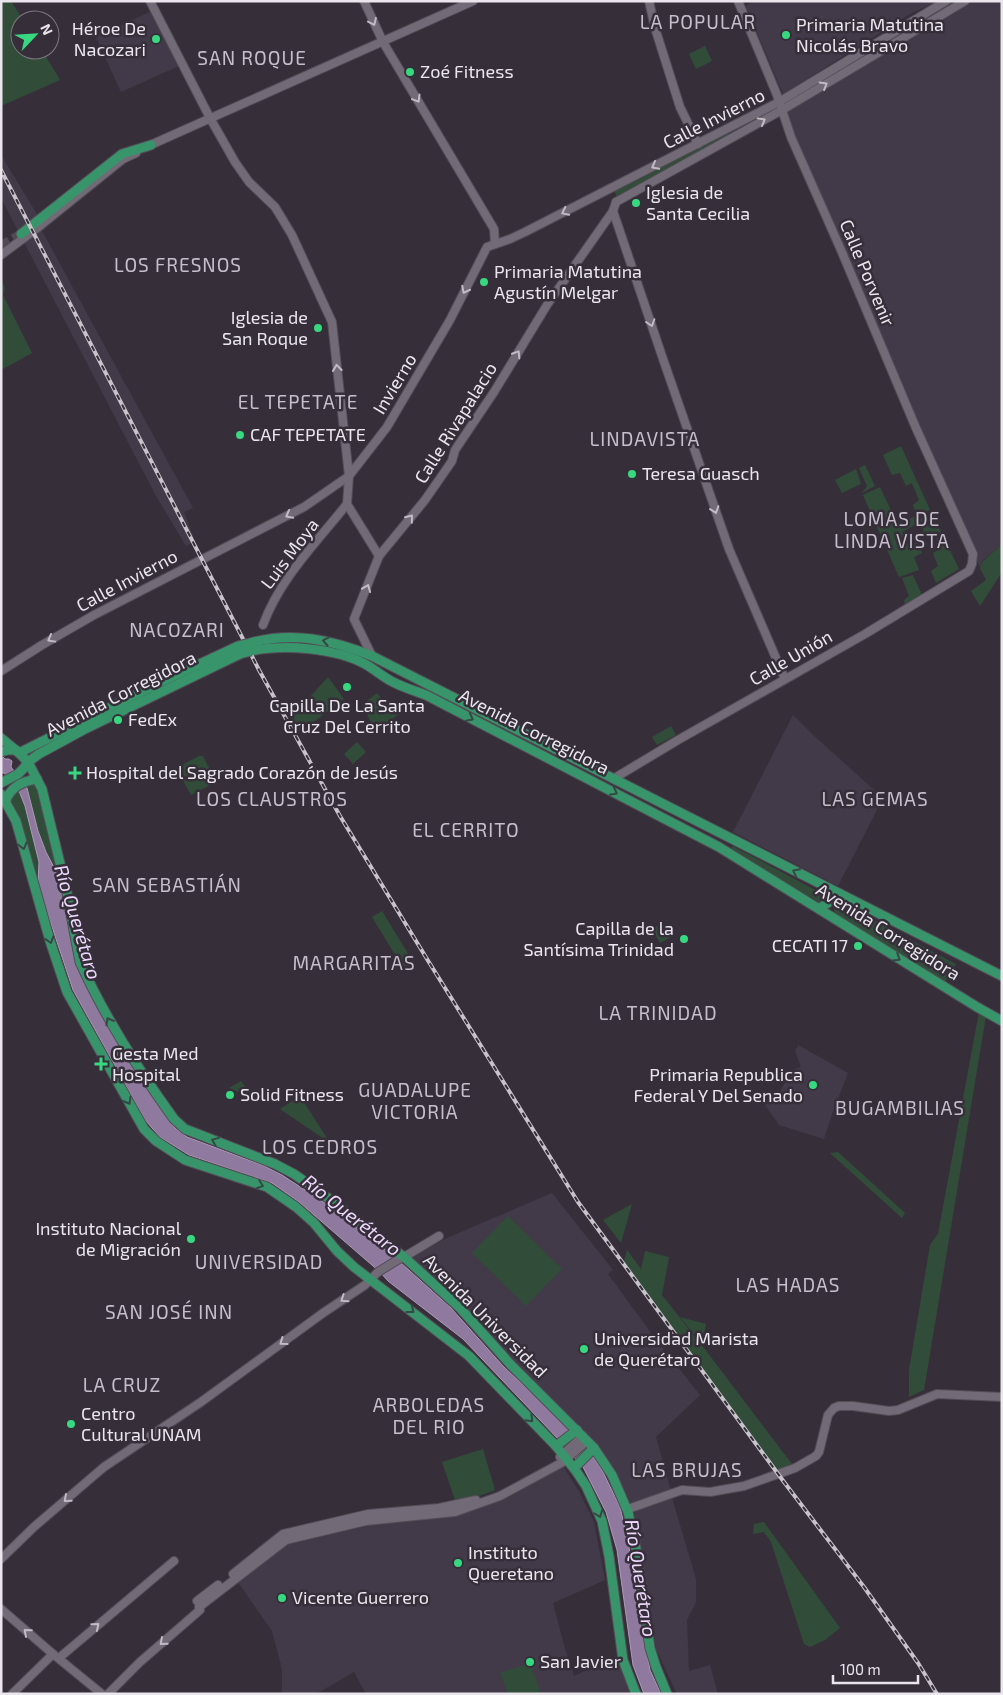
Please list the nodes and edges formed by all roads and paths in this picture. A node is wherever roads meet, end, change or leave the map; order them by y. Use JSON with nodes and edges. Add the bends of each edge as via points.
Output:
{"nodes":[{"id":1,"x":150,"y":1,"type":"edge"},
{"id":2,"x":364,"y":1,"type":"edge"},
{"id":3,"x":473,"y":1,"type":"edge"},
{"id":4,"x":649,"y":1,"type":"edge"},
{"id":5,"x":738,"y":1,"type":"edge"},
{"id":6,"x":946,"y":1,"type":"edge"},
{"id":7,"x":965,"y":1,"type":"edge"},
{"id":8,"x":383,"y":42,"type":"junction"},
{"id":9,"x":780,"y":106,"type":"junction"},
{"id":10,"x":210,"y":118,"type":"junction"},
{"id":11,"x":727,"y":129,"type":"junction"},
{"id":12,"x":732,"y":137,"type":"junction"},
{"id":13,"x":698,"y":144,"type":"junction"},
{"id":14,"x":151,"y":145,"type":"junction"},
{"id":15,"x":608,"y":190,"type":"junction"},
{"id":16,"x":616,"y":202,"type":"junction"},
{"id":17,"x":613,"y":210,"type":"junction"},
{"id":18,"x":21,"y":234,"type":"tunnel mouth"},
{"id":19,"x":491,"y":245,"type":"junction"},
{"id":20,"x":1,"y":255,"type":"edge"},
{"id":21,"x":349,"y":476,"type":"junction"},
{"id":22,"x":348,"y":504,"type":"junction"},
{"id":23,"x":270,"y":525,"type":"joint"},
{"id":24,"x":973,"y":554,"type":"joint"},
{"id":25,"x":379,"y":556,"type":"junction"},
{"id":26,"x":263,"y":625,"type":"dead end"},
{"id":27,"x":233,"y":652,"type":"junction"},
{"id":28,"x":372,"y":656,"type":"junction"},
{"id":29,"x":1,"y":670,"type":"edge"},
{"id":30,"x":400,"y":670,"type":"junction"},
{"id":31,"x":785,"y":679,"type":"junction"},
{"id":32,"x":392,"y":681,"type":"junction"},
{"id":33,"x":1,"y":738,"type":"edge"},
{"id":34,"x":3,"y":751,"type":"edge"},
{"id":35,"x":18,"y":752,"type":"junction"},
{"id":36,"x":26,"y":765,"type":"junction"},
{"id":37,"x":34,"y":779,"type":"junction"},
{"id":38,"x":613,"y":779,"type":"junction"},
{"id":39,"x":2,"y":783,"type":"edge"},
{"id":40,"x":6,"y":795,"type":"edge"},
{"id":41,"x":840,"y":894,"type":"junction"},
{"id":42,"x":820,"y":909,"type":"junction"},
{"id":43,"x":1002,"y":976,"type":"edge"},
{"id":44,"x":1002,"y":1021,"type":"edge"},
{"id":45,"x":439,"y":1236,"type":"dead end"},
{"id":46,"x":401,"y":1258,"type":"junction"},
{"id":47,"x":372,"y":1280,"type":"junction"},
{"id":48,"x":1002,"y":1397,"type":"edge"},
{"id":49,"x":584,"y":1440,"type":"junction"},
{"id":50,"x":558,"y":1445,"type":"junction"},
{"id":51,"x":570,"y":1459,"type":"junction"},
{"id":52,"x":628,"y":1509,"type":"junction"},
{"id":53,"x":1,"y":1559,"type":"edge"},
{"id":54,"x":174,"y":1561,"type":"dead end"},
{"id":55,"x":1,"y":1609,"type":"edge"},
{"id":56,"x":56,"y":1656,"type":"junction"},
{"id":57,"x":12,"y":1694,"type":"edge"},
{"id":58,"x":102,"y":1694,"type":"edge"},
{"id":59,"x":108,"y":1694,"type":"edge"},
{"id":60,"x":636,"y":1694,"type":"edge"},
{"id":61,"x":667,"y":1694,"type":"edge"}],
"edges":[{"from":1,"to":10,"type":"street"},
{"from":2,"to":8,"type":"street","one_way":true},
{"from":3,"to":8,"type":"street"},
{"from":4,"to":13,"type":"street","via":[[680,107]]},
{"from":5,"to":9,"type":"street","name":"Calle Porvenir"},
{"from":6,"to":9,"type":"street","name":"Calle Invierno"},
{"from":9,"to":7,"type":"street","name":"Calle Invierno","one_way":true},
{"from":8,"to":10,"type":"street"},
{"from":8,"to":19,"type":"street","one_way":true,"via":[[494,229]]},
{"from":9,"to":11,"type":"street","name":"Calle Invierno"},
{"from":12,"to":9,"type":"street","name":"Calle Invierno","one_way":true},
{"from":9,"to":24,"type":"street","name":"Calle Porvenir"},
{"from":10,"to":14,"type":"street"},
{"from":21,"to":10,"type":"street","one_way":true,"via":[[332,322],[292,235],[275,207],[249,182]]},
{"from":11,"to":12,"type":"street"},
{"from":11,"to":13,"type":"street","name":"Calle Invierno"},
{"from":12,"to":16,"type":"street","name":"Calle Invierno"},
{"from":13,"to":15,"type":"street","name":"Calle Invierno","one_way":true},
{"from":14,"to":18,"type":"main road","via":[[122,154]]},
{"from":14,"to":20,"type":"street","via":[[123,159]]},
{"from":15,"to":16,"type":"street"},
{"from":15,"to":19,"type":"street","name":"Calle Invierno","one_way":true,"via":[[510,239]]},
{"from":16,"to":17,"type":"street","name":"Calle Rivapalacio"},
{"from":25,"to":17,"type":"street","name":"Calle Rivapalacio","one_way":true,"via":[[452,461],[455,450],[548,305]]},
{"from":17,"to":31,"type":"street","one_way":true,"via":[[729,549]]},
{"from":19,"to":21,"type":"street","name":"Invierno","one_way":true,"via":[[387,427]]},
{"from":21,"to":22,"type":"street"},
{"from":21,"to":23,"type":"street","name":"Invierno","one_way":true,"via":[[304,507]]},
{"from":22,"to":25,"type":"street"},
{"from":22,"to":26,"type":"street","name":"Luis Moya","via":[[284,582],[269,607]]},
{"from":23,"to":29,"type":"street","name":"Calle Invierno","one_way":true,"via":[[94,615]]},
{"from":24,"to":31,"type":"street","name":"Calle Unión","via":[[969,571]]},
{"from":28,"to":25,"type":"street","name":"Calle Rivapalacio","one_way":true,"via":[[354,619]]},
{"from":28,"to":27,"type":"main road","name":"Avenida Corregidora","one_way":true,"bridge":true,"via":[[342,644],[300,637],[250,642]]},
{"from":27,"to":32,"type":"main road","name":"Avenida Corregidora","bridge":true,"via":[[278,647],[326,651],[364,664]]},
{"from":27,"to":35,"type":"main road","name":"Avenida Corregidora"},
{"from":27,"to":36,"type":"main road","name":"Avenida Corregidora","via":[[39,754]]},
{"from":28,"to":30,"type":"main road","name":"Avenida Corregidora"},
{"from":30,"to":32,"type":"main road","via":[[392,675]]},
{"from":30,"to":38,"type":"main road","name":"Avenida Corregidora"},
{"from":31,"to":38,"type":"street","name":"Calle Unión"},
{"from":32,"to":42,"type":"main road","name":"Avenida Corregidora","one_way":true,"via":[[426,695],[719,847]]},
{"from":33,"to":35,"type":"main road"},
{"from":34,"to":35,"type":"main road"},
{"from":35,"to":36,"type":"main road","name":"Avenida Universidad"},
{"from":36,"to":37,"type":"main road","name":"Avenida Universidad"},
{"from":36,"to":39,"type":"main road","name":"Avenida Corregidora"},
{"from":37,"to":40,"type":"main road","via":[[18,785]]},
{"from":46,"to":37,"type":"main road","name":"Avenida Universidad","one_way":true,"via":[[294,1174],[186,1129],[174,1119],[122,1044],[80,962],[43,795]]},
{"from":41,"to":38,"type":"main road","name":"Avenida Corregidora","one_way":true},
{"from":40,"to":47,"type":"main road","one_way":true,"via":[[67,992],[144,1129],[185,1160],[274,1190],[296,1206],[337,1251]]},
{"from":41,"to":42,"type":"main road"},
{"from":41,"to":43,"type":"main road","name":"Avenida Corregidora"},
{"from":42,"to":44,"type":"main road","name":"Avenida Corregidora","one_way":true},
{"from":45,"to":46,"type":"street"},
{"from":46,"to":47,"type":"street","via":[[378,1272]]},
{"from":46,"to":49,"type":"main road","name":"Avenida Universidad","via":[[461,1309]]},
{"from":47,"to":50,"type":"main road","one_way":true,"via":[[469,1356]]},
{"from":47,"to":53,"type":"street","one_way":true,"via":[[104,1467]]},
{"from":48,"to":52,"type":"street","via":[[937,1394],[889,1411],[839,1406],[828,1415],[819,1452],[805,1463],[744,1486],[710,1492],[682,1490]]},
{"from":49,"to":50,"type":"main road"},
{"from":49,"to":51,"type":"main road"},
{"from":49,"to":51,"type":"street"},
{"from":49,"to":52,"type":"main road","name":"Avenida Universidad","via":[[612,1476]]},
{"from":50,"to":51,"type":"main road"},
{"from":51,"to":59,"type":"street","one_way":true,"via":[[500,1496],[455,1512],[366,1521],[286,1540],[199,1606]]},
{"from":51,"to":60,"type":"main road","one_way":true,"via":[[602,1521],[624,1660]]},
{"from":52,"to":61,"type":"main road","name":"Avenida Universidad","via":[[650,1648]]},
{"from":56,"to":54,"type":"street","one_way":true},
{"from":56,"to":55,"type":"street","one_way":true},
{"from":56,"to":57,"type":"street"},
{"from":56,"to":58,"type":"street"}]}
